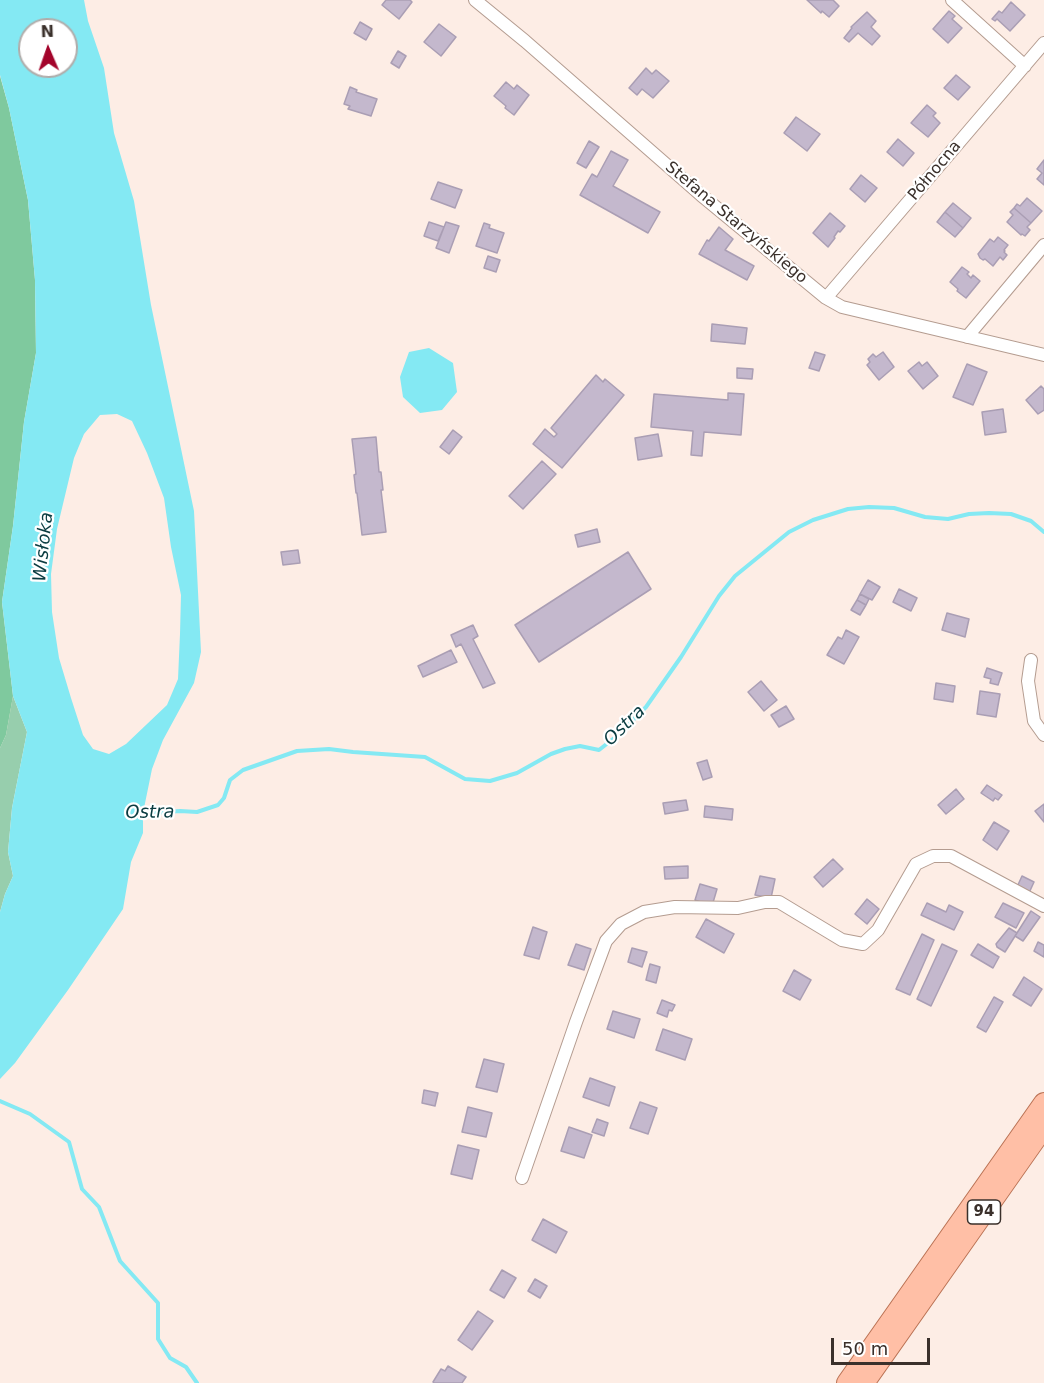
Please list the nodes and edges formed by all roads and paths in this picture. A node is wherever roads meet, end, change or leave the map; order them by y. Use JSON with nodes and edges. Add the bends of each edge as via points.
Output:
{"nodes":[{"id":1,"x":475,"y":0,"type":"edge"},
{"id":2,"x":952,"y":0,"type":"edge"},
{"id":3,"x":1044,"y":43,"type":"edge"},
{"id":4,"x":1025,"y":66,"type":"junction"},
{"id":5,"x":1044,"y":245,"type":"edge"},
{"id":6,"x":826,"y":298,"type":"junction"},
{"id":7,"x":967,"y":337,"type":"junction"},
{"id":8,"x":1044,"y":355,"type":"edge"},
{"id":9,"x":1030,"y":660,"type":"dead end"},
{"id":10,"x":1044,"y":735,"type":"edge"},
{"id":11,"x":1044,"y":906,"type":"edge"},
{"id":12,"x":1044,"y":1103,"type":"edge"},
{"id":13,"x":1044,"y":1127,"type":"edge"},
{"id":14,"x":522,"y":1178,"type":"dead end"},
{"id":15,"x":847,"y":1383,"type":"edge"},
{"id":16,"x":864,"y":1383,"type":"edge"}],
"edges":[{"from":1,"to":6,"type":"street","name":"Stefana Starzyńskiego"},
{"from":2,"to":4,"type":"street"},
{"from":3,"to":4,"type":"street","name":"Północna"},
{"from":4,"to":6,"type":"street","name":"Północna"},
{"from":5,"to":7,"type":"street"},
{"from":6,"to":7,"type":"street","name":"Stefana Starzyńskiego","via":[[842,307]]},
{"from":7,"to":8,"type":"street","name":"Stefana Starzyńskiego"},
{"from":9,"to":10,"type":"street","via":[[1028,681],[1034,721]]},
{"from":11,"to":14,"type":"street","via":[[951,856],[933,856],[916,864],[878,930],[863,944],[842,940],[779,902],[644,912],[621,924],[606,941]]},
{"from":12,"to":15,"type":"main road","number":"94"},
{"from":13,"to":16,"type":"main road","number":"94"}]}
